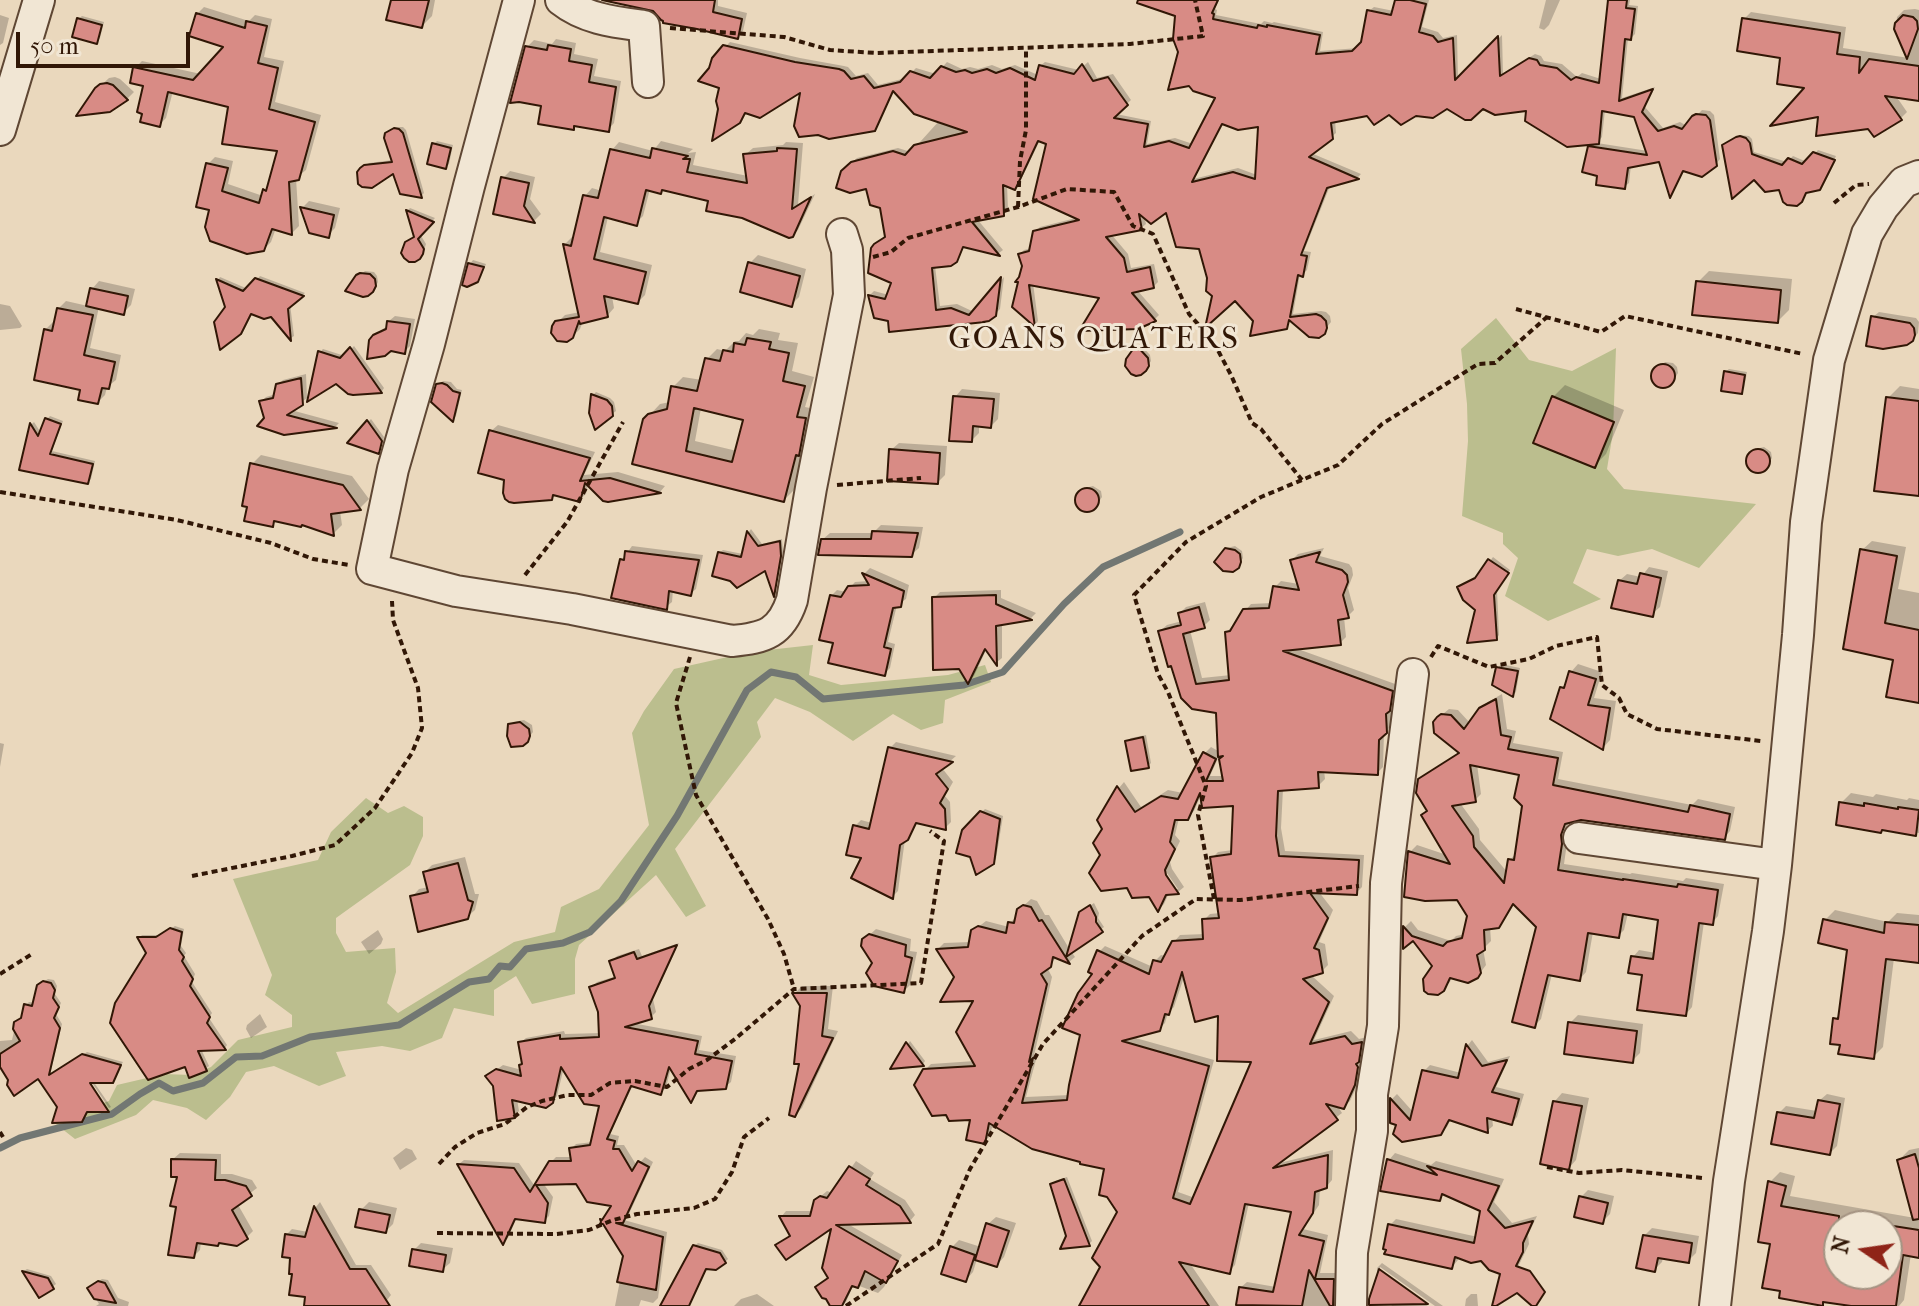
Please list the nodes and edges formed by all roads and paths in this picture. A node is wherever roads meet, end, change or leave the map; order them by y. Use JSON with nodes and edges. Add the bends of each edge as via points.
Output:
{"nodes":[{"id":1,"x":39,"y":0,"type":"edge"},
{"id":2,"x":519,"y":0,"type":"edge"},
{"id":3,"x":561,"y":0,"type":"edge"},
{"id":4,"x":1195,"y":0,"type":"edge"},
{"id":5,"x":644,"y":26,"type":"junction"},
{"id":6,"x":1026,"y":48,"type":"junction"},
{"id":7,"x":648,"y":82,"type":"dead end"},
{"id":8,"x":0,"y":130,"type":"edge"},
{"id":9,"x":1919,"y":176,"type":"edge"},
{"id":10,"x":1018,"y":207,"type":"junction"},
{"id":11,"x":845,"y":247,"type":"joint"},
{"id":12,"x":1516,"y":309,"type":"dead end"},
{"id":13,"x":1547,"y":317,"type":"junction"},
{"id":14,"x":1829,"y":360,"type":"junction"},
{"id":15,"x":623,"y":422,"type":"dead end"},
{"id":16,"x":921,"y":478,"type":"dead end"},
{"id":17,"x":1302,"y":480,"type":"junction"},
{"id":18,"x":811,"y":488,"type":"junction"},
{"id":19,"x":0,"y":492,"type":"edge"},
{"id":20,"x":381,"y":572,"type":"junction"},
{"id":21,"x":506,"y":599,"type":"junction"},
{"id":22,"x":697,"y":635,"type":"junction"},
{"id":23,"x":1421,"y":667,"type":"joint"},
{"id":24,"x":1788,"y":744,"type":"junction"},
{"id":25,"x":930,"y":831,"type":"dead end"},
{"id":26,"x":1579,"y":838,"type":"dead end"},
{"id":27,"x":1776,"y":865,"type":"junction"},
{"id":28,"x":192,"y":876,"type":"dead end"},
{"id":29,"x":1386,"y":883,"type":"junction"},
{"id":30,"x":1214,"y":899,"type":"junction"},
{"id":31,"x":32,"y":954,"type":"dead end"},
{"id":32,"x":0,"y":974,"type":"edge"},
{"id":33,"x":794,"y":989,"type":"junction"},
{"id":34,"x":769,"y":1118,"type":"dead end"},
{"id":35,"x":439,"y":1164,"type":"dead end"},
{"id":36,"x":1547,"y":1167,"type":"dead end"},
{"id":37,"x":1729,"y":1181,"type":"junction"},
{"id":38,"x":437,"y":1233,"type":"dead end"},
{"id":39,"x":846,"y":1306,"type":"edge"},
{"id":40,"x":1351,"y":1306,"type":"edge"},
{"id":41,"x":1715,"y":1306,"type":"edge"}],
"edges":[{"from":1,"to":8,"type":"street"},
{"from":2,"to":20,"type":"street","via":[[393,469]]},
{"from":3,"to":5,"type":"street","via":[[604,20]]},
{"from":4,"to":6,"type":"path","via":[[1203,36]]},
{"from":5,"to":6,"type":"path","via":[[784,37],[830,50],[876,53]]},
{"from":5,"to":7,"type":"street"},
{"from":6,"to":10,"type":"path","via":[[1026,130]]},
{"from":9,"to":14,"type":"street","via":[[1904,182],[1867,234]]},
{"from":10,"to":11,"type":"path","via":[[908,238],[891,252]]},
{"from":10,"to":17,"type":"path","via":[[1067,189],[1114,192],[1133,226],[1153,234],[1189,314],[1213,341],[1252,423]]},
{"from":11,"to":18,"type":"street","via":[[849,295]]},
{"from":12,"to":13,"type":"path"},
{"from":13,"to":14,"type":"path","via":[[1601,332],[1625,316]]},
{"from":13,"to":17,"type":"path","via":[[1495,363],[1478,364],[1382,424],[1338,465]]},
{"from":14,"to":24,"type":"street","via":[[1806,522]]},
{"from":15,"to":21,"type":"path","via":[[567,522]]},
{"from":16,"to":18,"type":"path"},
{"from":17,"to":30,"type":"path","via":[[1261,497],[1186,542],[1134,595],[1158,674],[1206,786],[1198,815]]},
{"from":18,"to":22,"type":"street","via":[[787,617],[775,630],[753,639]]},
{"from":19,"to":20,"type":"path","via":[[177,520],[313,559]]},
{"from":20,"to":21,"type":"street"},
{"from":20,"to":28,"type":"path","via":[[418,688],[422,728],[412,753],[375,808],[335,845]]},
{"from":21,"to":22,"type":"street"},
{"from":22,"to":33,"type":"path","via":[[676,703],[696,795],[768,919]]},
{"from":23,"to":24,"type":"path","via":[[1438,646],[1489,667],[1597,637],[1602,685],[1619,698],[1627,714],[1657,729]]},
{"from":23,"to":29,"type":"street"},
{"from":24,"to":27,"type":"street"},
{"from":25,"to":33,"type":"path","via":[[944,841],[921,983]]},
{"from":26,"to":27,"type":"street"},
{"from":27,"to":37,"type":"street"},
{"from":29,"to":30,"type":"path"},
{"from":29,"to":40,"type":"street","via":[[1383,1026],[1353,1240]]},
{"from":30,"to":39,"type":"path","via":[[1196,899],[1142,936],[1043,1044],[970,1169],[938,1244]]},
{"from":31,"to":32,"type":"path"},
{"from":33,"to":35,"type":"path","via":[[667,1087],[610,1083],[591,1095],[542,1101],[505,1124],[477,1133]]},
{"from":34,"to":38,"type":"path","via":[[744,1137],[715,1199],[694,1208],[637,1214],[557,1234]]},
{"from":36,"to":37,"type":"path"},
{"from":37,"to":41,"type":"street"}]}
